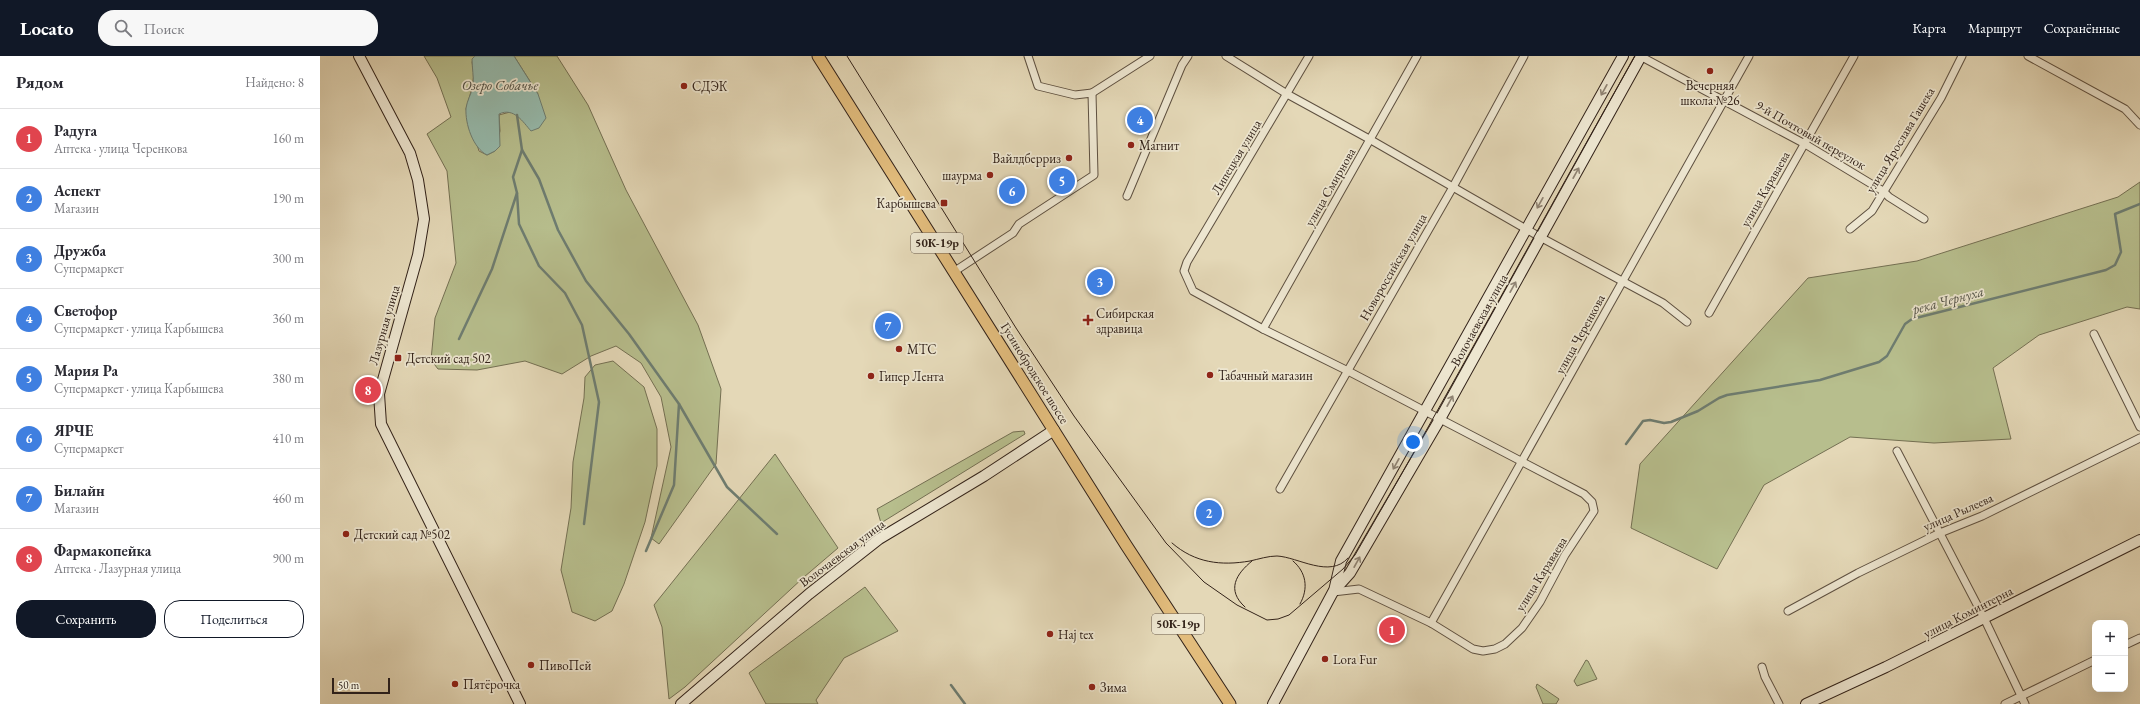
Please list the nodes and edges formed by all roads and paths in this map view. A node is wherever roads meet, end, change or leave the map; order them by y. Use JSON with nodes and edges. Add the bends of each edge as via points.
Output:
{"nodes":[{"id":1,"x":360,"y":56,"type":"edge"},
{"id":2,"x":818,"y":56,"type":"edge"},
{"id":3,"x":1028,"y":56,"type":"edge"},
{"id":4,"x":1150,"y":56,"type":"edge"},
{"id":5,"x":1188,"y":56,"type":"edge"},
{"id":6,"x":1226,"y":56,"type":"edge"},
{"id":7,"x":1310,"y":56,"type":"edge"},
{"id":8,"x":1417,"y":56,"type":"edge"},
{"id":9,"x":1524,"y":56,"type":"edge"},
{"id":10,"x":1623,"y":56,"type":"edge"},
{"id":11,"x":1641,"y":56,"type":"edge"},
{"id":12,"x":1749,"y":56,"type":"edge"},
{"id":13,"x":1854,"y":56,"type":"edge"},
{"id":14,"x":1962,"y":56,"type":"edge"},
{"id":15,"x":2028,"y":56,"type":"edge"},
{"id":16,"x":1092,"y":93,"type":"junction"},
{"id":17,"x":1287,"y":94,"type":"junction"},
{"id":18,"x":1724,"y":100,"type":"junction"},
{"id":19,"x":2140,"y":125,"type":"edge"},
{"id":20,"x":1371,"y":140,"type":"junction"},
{"id":21,"x":1805,"y":144,"type":"junction"},
{"id":22,"x":1453,"y":187,"type":"junction"},
{"id":23,"x":1883,"y":191,"type":"junction"},
{"id":24,"x":1127,"y":196,"type":"dead end"},
{"id":25,"x":1924,"y":219,"type":"dead end"},
{"id":26,"x":1526,"y":229,"type":"junction"},
{"id":27,"x":1850,"y":229,"type":"dead end"},
{"id":28,"x":1540,"y":237,"type":"junction"},
{"id":29,"x":955,"y":271,"type":"junction"},
{"id":30,"x":1622,"y":282,"type":"junction"},
{"id":31,"x":1709,"y":313,"type":"dead end"},
{"id":32,"x":1687,"y":322,"type":"dead end"},
{"id":33,"x":1263,"y":329,"type":"junction"},
{"id":34,"x":2094,"y":334,"type":"dead end"},
{"id":35,"x":1348,"y":371,"type":"junction"},
{"id":36,"x":1425,"y":412,"type":"junction"},
{"id":37,"x":1440,"y":419,"type":"junction"},
{"id":38,"x":2140,"y":427,"type":"edge"},
{"id":39,"x":1054,"y":430,"type":"junction"},
{"id":40,"x":2140,"y":438,"type":"edge"},
{"id":41,"x":1897,"y":451,"type":"dead end"},
{"id":42,"x":1522,"y":461,"type":"junction"},
{"id":43,"x":1280,"y":489,"type":"dead end"},
{"id":44,"x":1940,"y":533,"type":"junction"},
{"id":45,"x":2140,"y":540,"type":"edge"},
{"id":46,"x":1333,"y":592,"type":"junction"},
{"id":47,"x":1788,"y":611,"type":"dead end"},
{"id":48,"x":1984,"y":618,"type":"junction"},
{"id":49,"x":1431,"y":623,"type":"junction"},
{"id":50,"x":2140,"y":638,"type":"edge"},
{"id":51,"x":2128,"y":644,"type":"edge"},
{"id":52,"x":2092,"y":661,"type":"edge"},
{"id":53,"x":1762,"y":667,"type":"dead end"},
{"id":54,"x":2021,"y":696,"type":"junction"},
{"id":55,"x":520,"y":704,"type":"edge"},
{"id":56,"x":681,"y":704,"type":"edge"},
{"id":57,"x":1230,"y":704,"type":"edge"},
{"id":58,"x":1272,"y":704,"type":"edge"},
{"id":59,"x":1779,"y":704,"type":"edge"},
{"id":60,"x":1806,"y":704,"type":"edge"},
{"id":61,"x":2005,"y":704,"type":"edge"},
{"id":62,"x":2025,"y":704,"type":"edge"}],
"edges":[{"from":1,"to":55,"type":"street","name":"Лазурная улица","via":[[410,153],[418,180],[424,219],[418,255],[379,394],[381,424]]},
{"from":2,"to":29,"type":"main road","name":"Гусинобродское шоссе","number":"50К-19р"},
{"from":3,"to":16,"type":"street","via":[[1038,86],[1075,95]]},
{"from":4,"to":16,"type":"street"},
{"from":5,"to":24,"type":"street"},
{"from":6,"to":17,"type":"street"},
{"from":7,"to":17,"type":"street","name":"Липецкая улица"},
{"from":8,"to":20,"type":"street","name":"улица Смирнова"},
{"from":9,"to":22,"type":"street","name":"Новороссийская улица"},
{"from":10,"to":26,"type":"street","name":"Волочаевская улица","one_way":true},
{"from":11,"to":18,"type":"street","name":"9-й Почтовый переулок"},
{"from":28,"to":11,"type":"street","name":"Волочаевская улица","one_way":true},
{"from":12,"to":18,"type":"street","name":"улица Черенкова"},
{"from":13,"to":21,"type":"street","name":"улица Караваева"},
{"from":14,"to":23,"type":"street","name":"улица Ярослава Гашека","via":[[1941,98]]},
{"from":15,"to":19,"type":"street","via":[[2125,110]]},
{"from":16,"to":29,"type":"street","via":[[1094,175],[1019,224],[1013,233]]},
{"from":17,"to":20,"type":"street"},
{"from":17,"to":33,"type":"street","name":"Липецкая улица","via":[[1184,271],[1193,290]]},
{"from":18,"to":21,"type":"street","name":"9-й Почтовый переулок"},
{"from":18,"to":30,"type":"street","name":"улица Черенкова"},
{"from":20,"to":22,"type":"street"},
{"from":20,"to":33,"type":"street","name":"улица Смирнова"},
{"from":21,"to":23,"type":"street","name":"9-й Почтовый переулок"},
{"from":21,"to":31,"type":"street","name":"улица Караваева"},
{"from":22,"to":26,"type":"street"},
{"from":22,"to":35,"type":"street","name":"Новороссийская улица"},
{"from":23,"to":25,"type":"street","name":"9-й Почтовый переулок"},
{"from":23,"to":27,"type":"street","name":"улица Ярослава Гашека","via":[[1872,211]]},
{"from":26,"to":28,"type":"street"},
{"from":26,"to":36,"type":"street","name":"Волочаевская улица"},
{"from":28,"to":30,"type":"street"},
{"from":37,"to":28,"type":"street","name":"Волочаевская улица","one_way":true},
{"from":29,"to":39,"type":"main road","name":"Гусинобродское шоссе","number":"50К-19р"},
{"from":30,"to":32,"type":"street","via":[[1663,303]]},
{"from":30,"to":42,"type":"street","name":"улица Черенкова"},
{"from":33,"to":35,"type":"street"},
{"from":34,"to":38,"type":"street"},
{"from":35,"to":36,"type":"street"},
{"from":35,"to":43,"type":"street","name":"Новороссийская улица"},
{"from":36,"to":37,"type":"street"},
{"from":36,"to":46,"type":"street","name":"Волочаевская улица","one_way":true,"via":[[1341,561]]},
{"from":37,"to":42,"type":"street"},
{"from":46,"to":37,"type":"street","name":"Волочаевская улица","one_way":true,"via":[[1350,574]]},
{"from":39,"to":56,"type":"street","name":"Волочаевская улица","via":[[984,476],[879,538],[809,594]]},
{"from":39,"to":57,"type":"main road","name":"Гусинобродское шоссе","number":"50К-19р"},
{"from":40,"to":44,"type":"street","name":"улица Рылеева","via":[[1982,516]]},
{"from":41,"to":44,"type":"street"},
{"from":42,"to":49,"type":"street","name":"улица Черенкова"},
{"from":42,"to":49,"type":"street","name":"улица Караваева","via":[[1584,494],[1592,502],[1594,511],[1591,518],[1565,555],[1540,602],[1522,628],[1504,644],[1483,651],[1473,649]]},
{"from":44,"to":47,"type":"street","name":"улица Рылеева"},
{"from":44,"to":48,"type":"street"},
{"from":45,"to":48,"type":"street","name":"улица Коминтерна"},
{"from":46,"to":49,"type":"street","via":[[1359,589]]},
{"from":46,"to":58,"type":"street","name":"Волочаевская улица"},
{"from":48,"to":54,"type":"street"},
{"from":48,"to":60,"type":"street","name":"улица Коминтерна"},
{"from":50,"to":51,"type":"street"},
{"from":52,"to":54,"type":"street"},
{"from":53,"to":59,"type":"street"},
{"from":54,"to":61,"type":"street"},
{"from":54,"to":62,"type":"street"}]}
